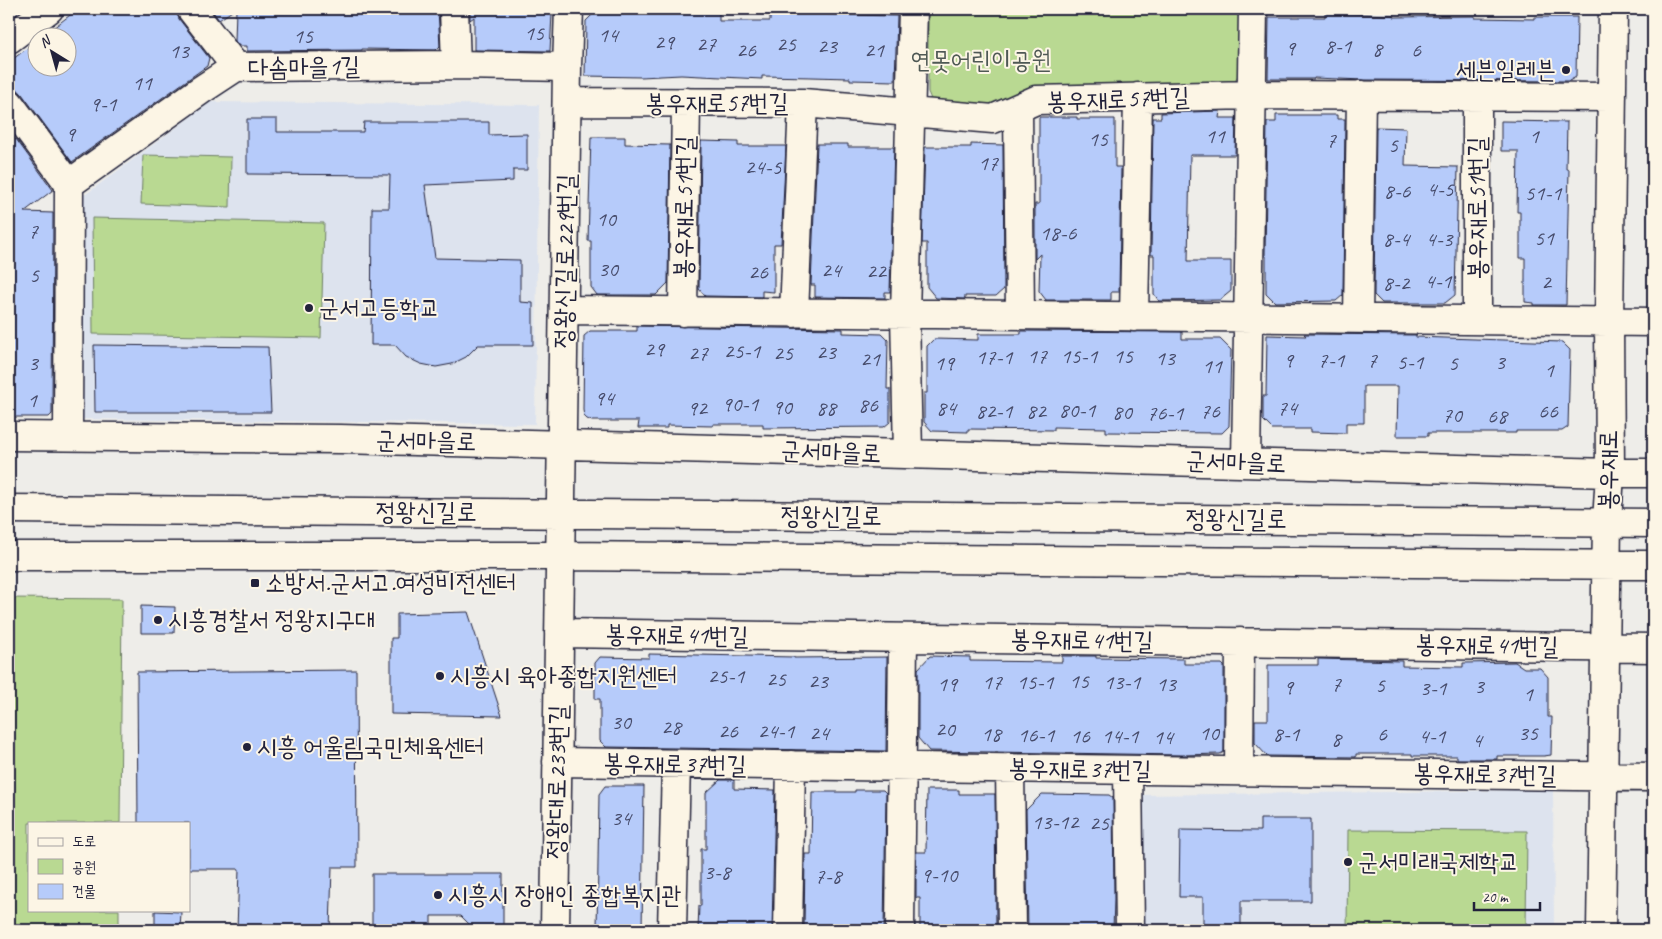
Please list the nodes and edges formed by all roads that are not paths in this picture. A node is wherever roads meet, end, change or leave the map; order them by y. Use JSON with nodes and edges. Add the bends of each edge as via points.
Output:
{"nodes":[{"id":1,"x":49,"y":9,"type":"edge"},
{"id":2,"x":191,"y":9,"type":"edge"},
{"id":3,"x":454,"y":9,"type":"edge"},
{"id":4,"x":569,"y":9,"type":"edge"},
{"id":5,"x":913,"y":9,"type":"edge"},
{"id":6,"x":1253,"y":9,"type":"edge"},
{"id":7,"x":1613,"y":9,"type":"edge"},
{"id":8,"x":9,"y":38,"type":"edge"},
{"id":9,"x":456,"y":65,"type":"junction"},
{"id":10,"x":236,"y":67,"type":"junction"},
{"id":11,"x":567,"y":67,"type":"junction"},
{"id":12,"x":1250,"y":95,"type":"junction"},
{"id":13,"x":1361,"y":95,"type":"junction"},
{"id":14,"x":1477,"y":96,"type":"junction"},
{"id":15,"x":1138,"y":97,"type":"junction"},
{"id":16,"x":1612,"y":97,"type":"junction"},
{"id":17,"x":567,"y":102,"type":"junction"},
{"id":18,"x":686,"y":102,"type":"junction"},
{"id":19,"x":9,"y":103,"type":"edge"},
{"id":20,"x":803,"y":103,"type":"junction"},
{"id":21,"x":1018,"y":109,"type":"junction"},
{"id":22,"x":911,"y":112,"type":"junction"},
{"id":23,"x":69,"y":184,"type":"junction"},
{"id":24,"x":564,"y":310,"type":"junction"},
{"id":25,"x":683,"y":312,"type":"junction"},
{"id":26,"x":794,"y":313,"type":"junction"},
{"id":27,"x":905,"y":314,"type":"junction"},
{"id":28,"x":1020,"y":315,"type":"junction"},
{"id":29,"x":1134,"y":317,"type":"junction"},
{"id":30,"x":1248,"y":318,"type":"junction"},
{"id":31,"x":1358,"y":319,"type":"junction"},
{"id":32,"x":1476,"y":320,"type":"junction"},
{"id":33,"x":1610,"y":322,"type":"junction"},
{"id":34,"x":1653,"y":322,"type":"edge"},
{"id":35,"x":9,"y":436,"type":"edge"},
{"id":36,"x":68,"y":436,"type":"junction"},
{"id":37,"x":562,"y":444,"type":"junction"},
{"id":38,"x":908,"y":454,"type":"junction"},
{"id":39,"x":1246,"y":462,"type":"junction"},
{"id":40,"x":1653,"y":472,"type":"edge"},
{"id":41,"x":1610,"y":473,"type":"junction"},
{"id":42,"x":9,"y":508,"type":"edge"},
{"id":43,"x":561,"y":513,"type":"junction"},
{"id":44,"x":1607,"y":522,"type":"junction"},
{"id":45,"x":1653,"y":522,"type":"edge"},
{"id":46,"x":9,"y":556,"type":"edge"},
{"id":47,"x":560,"y":556,"type":"junction"},
{"id":48,"x":1606,"y":565,"type":"junction"},
{"id":49,"x":1653,"y":565,"type":"edge"},
{"id":50,"x":559,"y":634,"type":"junction"},
{"id":51,"x":903,"y":638,"type":"junction"},
{"id":52,"x":1240,"y":642,"type":"junction"},
{"id":53,"x":1605,"y":647,"type":"junction"},
{"id":54,"x":1653,"y":648,"type":"edge"},
{"id":55,"x":558,"y":762,"type":"junction"},
{"id":56,"x":676,"y":764,"type":"junction"},
{"id":57,"x":792,"y":765,"type":"junction"},
{"id":58,"x":902,"y":767,"type":"junction"},
{"id":59,"x":1010,"y":768,"type":"junction"},
{"id":60,"x":1128,"y":770,"type":"junction"},
{"id":61,"x":1239,"y":771,"type":"junction"},
{"id":62,"x":1603,"y":776,"type":"junction"},
{"id":63,"x":1653,"y":777,"type":"edge"},
{"id":64,"x":555,"y":930,"type":"edge"},
{"id":65,"x":672,"y":930,"type":"edge"},
{"id":66,"x":788,"y":930,"type":"edge"},
{"id":67,"x":900,"y":930,"type":"edge"},
{"id":68,"x":1012,"y":930,"type":"edge"},
{"id":69,"x":1130,"y":930,"type":"edge"},
{"id":70,"x":1602,"y":930,"type":"edge"}],
"edges":[{"from":1,"to":8,"type":"street"},
{"from":2,"to":10,"type":"street"},
{"from":3,"to":9,"type":"street"},
{"from":4,"to":11,"type":"street","name":"정왕신길로229번길"},
{"from":5,"to":22,"type":"street"},
{"from":6,"to":12,"type":"street"},
{"from":7,"to":16,"type":"street","name":"봉우재로"},
{"from":9,"to":10,"type":"street","name":"다솜마을1길"},
{"from":9,"to":11,"type":"street","name":"다솜마을1길"},
{"from":10,"to":23,"type":"street","name":"다솜마을1길"},
{"from":11,"to":17,"type":"street","name":"정왕신길로229번길"},
{"from":12,"to":13,"type":"street","name":"봉우재로57번길"},
{"from":12,"to":15,"type":"street","name":"봉우재로57번길"},
{"from":12,"to":30,"type":"street"},
{"from":13,"to":14,"type":"street","name":"봉우재로57번길"},
{"from":13,"to":31,"type":"street"},
{"from":14,"to":16,"type":"street","name":"봉우재로57번길"},
{"from":14,"to":32,"type":"street","name":"봉우재로51번길"},
{"from":15,"to":21,"type":"street","name":"봉우재로57번길","via":[[1036,100]]},
{"from":15,"to":29,"type":"street"},
{"from":16,"to":33,"type":"street","name":"봉우재로"},
{"from":17,"to":18,"type":"street","name":"봉우재로57번길"},
{"from":17,"to":24,"type":"street","name":"정왕신길로229번길"},
{"from":18,"to":20,"type":"street","name":"봉우재로57번길"},
{"from":18,"to":25,"type":"street","name":"봉우재로51번길"},
{"from":19,"to":23,"type":"street"},
{"from":20,"to":22,"type":"street","name":"봉우재로57번길"},
{"from":20,"to":26,"type":"street"},
{"from":21,"to":22,"type":"street","name":"봉우재로57번길","via":[[994,119]]},
{"from":21,"to":28,"type":"street"},
{"from":22,"to":27,"type":"street"},
{"from":23,"to":36,"type":"street"},
{"from":24,"to":25,"type":"street","name":"봉우재로51번길"},
{"from":24,"to":37,"type":"street","name":"정왕신길로229번길"},
{"from":25,"to":26,"type":"street","name":"봉우재로51번길"},
{"from":26,"to":27,"type":"street","name":"봉우재로51번길"},
{"from":27,"to":28,"type":"street","name":"봉우재로51번길"},
{"from":27,"to":38,"type":"street"},
{"from":28,"to":29,"type":"street","name":"봉우재로51번길"},
{"from":29,"to":30,"type":"street","name":"봉우재로51번길"},
{"from":30,"to":31,"type":"street","name":"봉우재로51번길"},
{"from":30,"to":39,"type":"street"},
{"from":31,"to":32,"type":"street","name":"봉우재로51번길"},
{"from":32,"to":33,"type":"street","name":"봉우재로51번길"},
{"from":33,"to":34,"type":"street","name":"봉우재로51번길"},
{"from":33,"to":41,"type":"street","name":"봉우재로"},
{"from":35,"to":36,"type":"street","name":"군서마을로"},
{"from":36,"to":37,"type":"street","name":"군서마을로"},
{"from":37,"to":38,"type":"street","name":"군서마을로"},
{"from":37,"to":43,"type":"street","name":"정왕신길로229번길"},
{"from":38,"to":39,"type":"street","name":"군서마을로"},
{"from":39,"to":41,"type":"street","name":"군서마을로"},
{"from":40,"to":41,"type":"street","name":"군서마을로"},
{"from":41,"to":44,"type":"street","name":"봉우재로"},
{"from":42,"to":43,"type":"street","name":"정왕신길로"},
{"from":43,"to":44,"type":"street","name":"정왕신길로"},
{"from":43,"to":47,"type":"street","name":"정왕대로233번길"},
{"from":44,"to":45,"type":"street","name":"정왕신길로"},
{"from":44,"to":48,"type":"street","name":"봉우재로"},
{"from":46,"to":47,"type":"street","name":"정왕신길로"},
{"from":47,"to":48,"type":"street","name":"정왕신길로"},
{"from":47,"to":50,"type":"street","name":"정왕대로233번길"},
{"from":48,"to":49,"type":"street","name":"정왕신길로"},
{"from":48,"to":53,"type":"street","name":"봉우재로"},
{"from":50,"to":51,"type":"street","name":"봉우재로41번길"},
{"from":50,"to":55,"type":"street","name":"정왕대로233번길"},
{"from":51,"to":52,"type":"street","name":"봉우재로41번길"},
{"from":51,"to":58,"type":"street"},
{"from":52,"to":53,"type":"street","name":"봉우재로41번길"},
{"from":52,"to":61,"type":"street"},
{"from":53,"to":54,"type":"street","name":"봉우재로41번길"},
{"from":53,"to":62,"type":"street","name":"봉우재로"},
{"from":55,"to":56,"type":"street","name":"봉우재로37번길"},
{"from":55,"to":64,"type":"street","name":"정왕대로233번길"},
{"from":56,"to":57,"type":"street","name":"봉우재로37번길"},
{"from":56,"to":65,"type":"street"},
{"from":57,"to":58,"type":"street","name":"봉우재로37번길"},
{"from":57,"to":66,"type":"street"},
{"from":58,"to":59,"type":"street","name":"봉우재로37번길"},
{"from":58,"to":67,"type":"street"},
{"from":59,"to":60,"type":"street","name":"봉우재로37번길"},
{"from":59,"to":68,"type":"street"},
{"from":60,"to":61,"type":"street","name":"봉우재로37번길"},
{"from":60,"to":69,"type":"street"},
{"from":61,"to":62,"type":"street","name":"봉우재로37번길"},
{"from":62,"to":63,"type":"street","name":"봉우재로37번길"},
{"from":62,"to":70,"type":"street","name":"봉우재로"}]}
